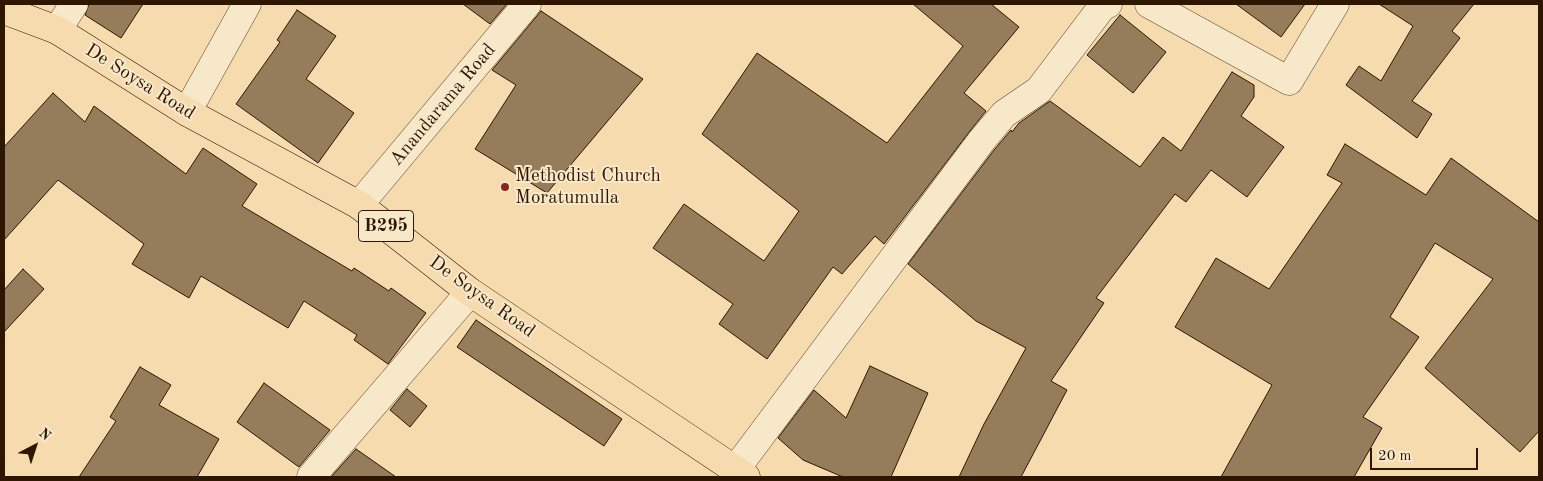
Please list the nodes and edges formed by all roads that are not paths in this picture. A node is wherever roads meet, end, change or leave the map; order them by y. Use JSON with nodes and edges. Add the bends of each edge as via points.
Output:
{"nodes":[{"id":1,"x":74,"y":4,"type":"edge"},
{"id":2,"x":248,"y":4,"type":"edge"},
{"id":3,"x":527,"y":4,"type":"edge"},
{"id":4,"x":1108,"y":4,"type":"edge"},
{"id":5,"x":1149,"y":4,"type":"edge"},
{"id":6,"x":1335,"y":4,"type":"edge"},
{"id":7,"x":4,"y":10,"type":"edge"},
{"id":8,"x":57,"y":30,"type":"junction"},
{"id":9,"x":187,"y":112,"type":"junction"},
{"id":10,"x":359,"y":205,"type":"junction"},
{"id":11,"x":470,"y":292,"type":"junction"},
{"id":12,"x":741,"y":474,"type":"edge"},
{"id":13,"x":311,"y":477,"type":"edge"}],
"edges":[{"from":1,"to":8,"type":"street"},
{"from":2,"to":9,"type":"street"},
{"from":3,"to":10,"type":"street","name":"Anandarama Road"},
{"from":4,"to":12,"type":"street","via":[[1102,7],[1039,90],[1004,114],[982,140]]},
{"from":5,"to":6,"type":"street","via":[[1289,81]]},
{"from":7,"to":8,"type":"main road","name":"De Soysa Road","number":"B295"},
{"from":8,"to":9,"type":"main road","name":"De Soysa Road","number":"B295"},
{"from":9,"to":10,"type":"main road","name":"De Soysa Road","number":"B295"},
{"from":10,"to":11,"type":"main road","name":"De Soysa Road","number":"B295"},
{"from":11,"to":12,"type":"main road","name":"De Soysa Road","number":"B295"},
{"from":11,"to":13,"type":"street"}]}
